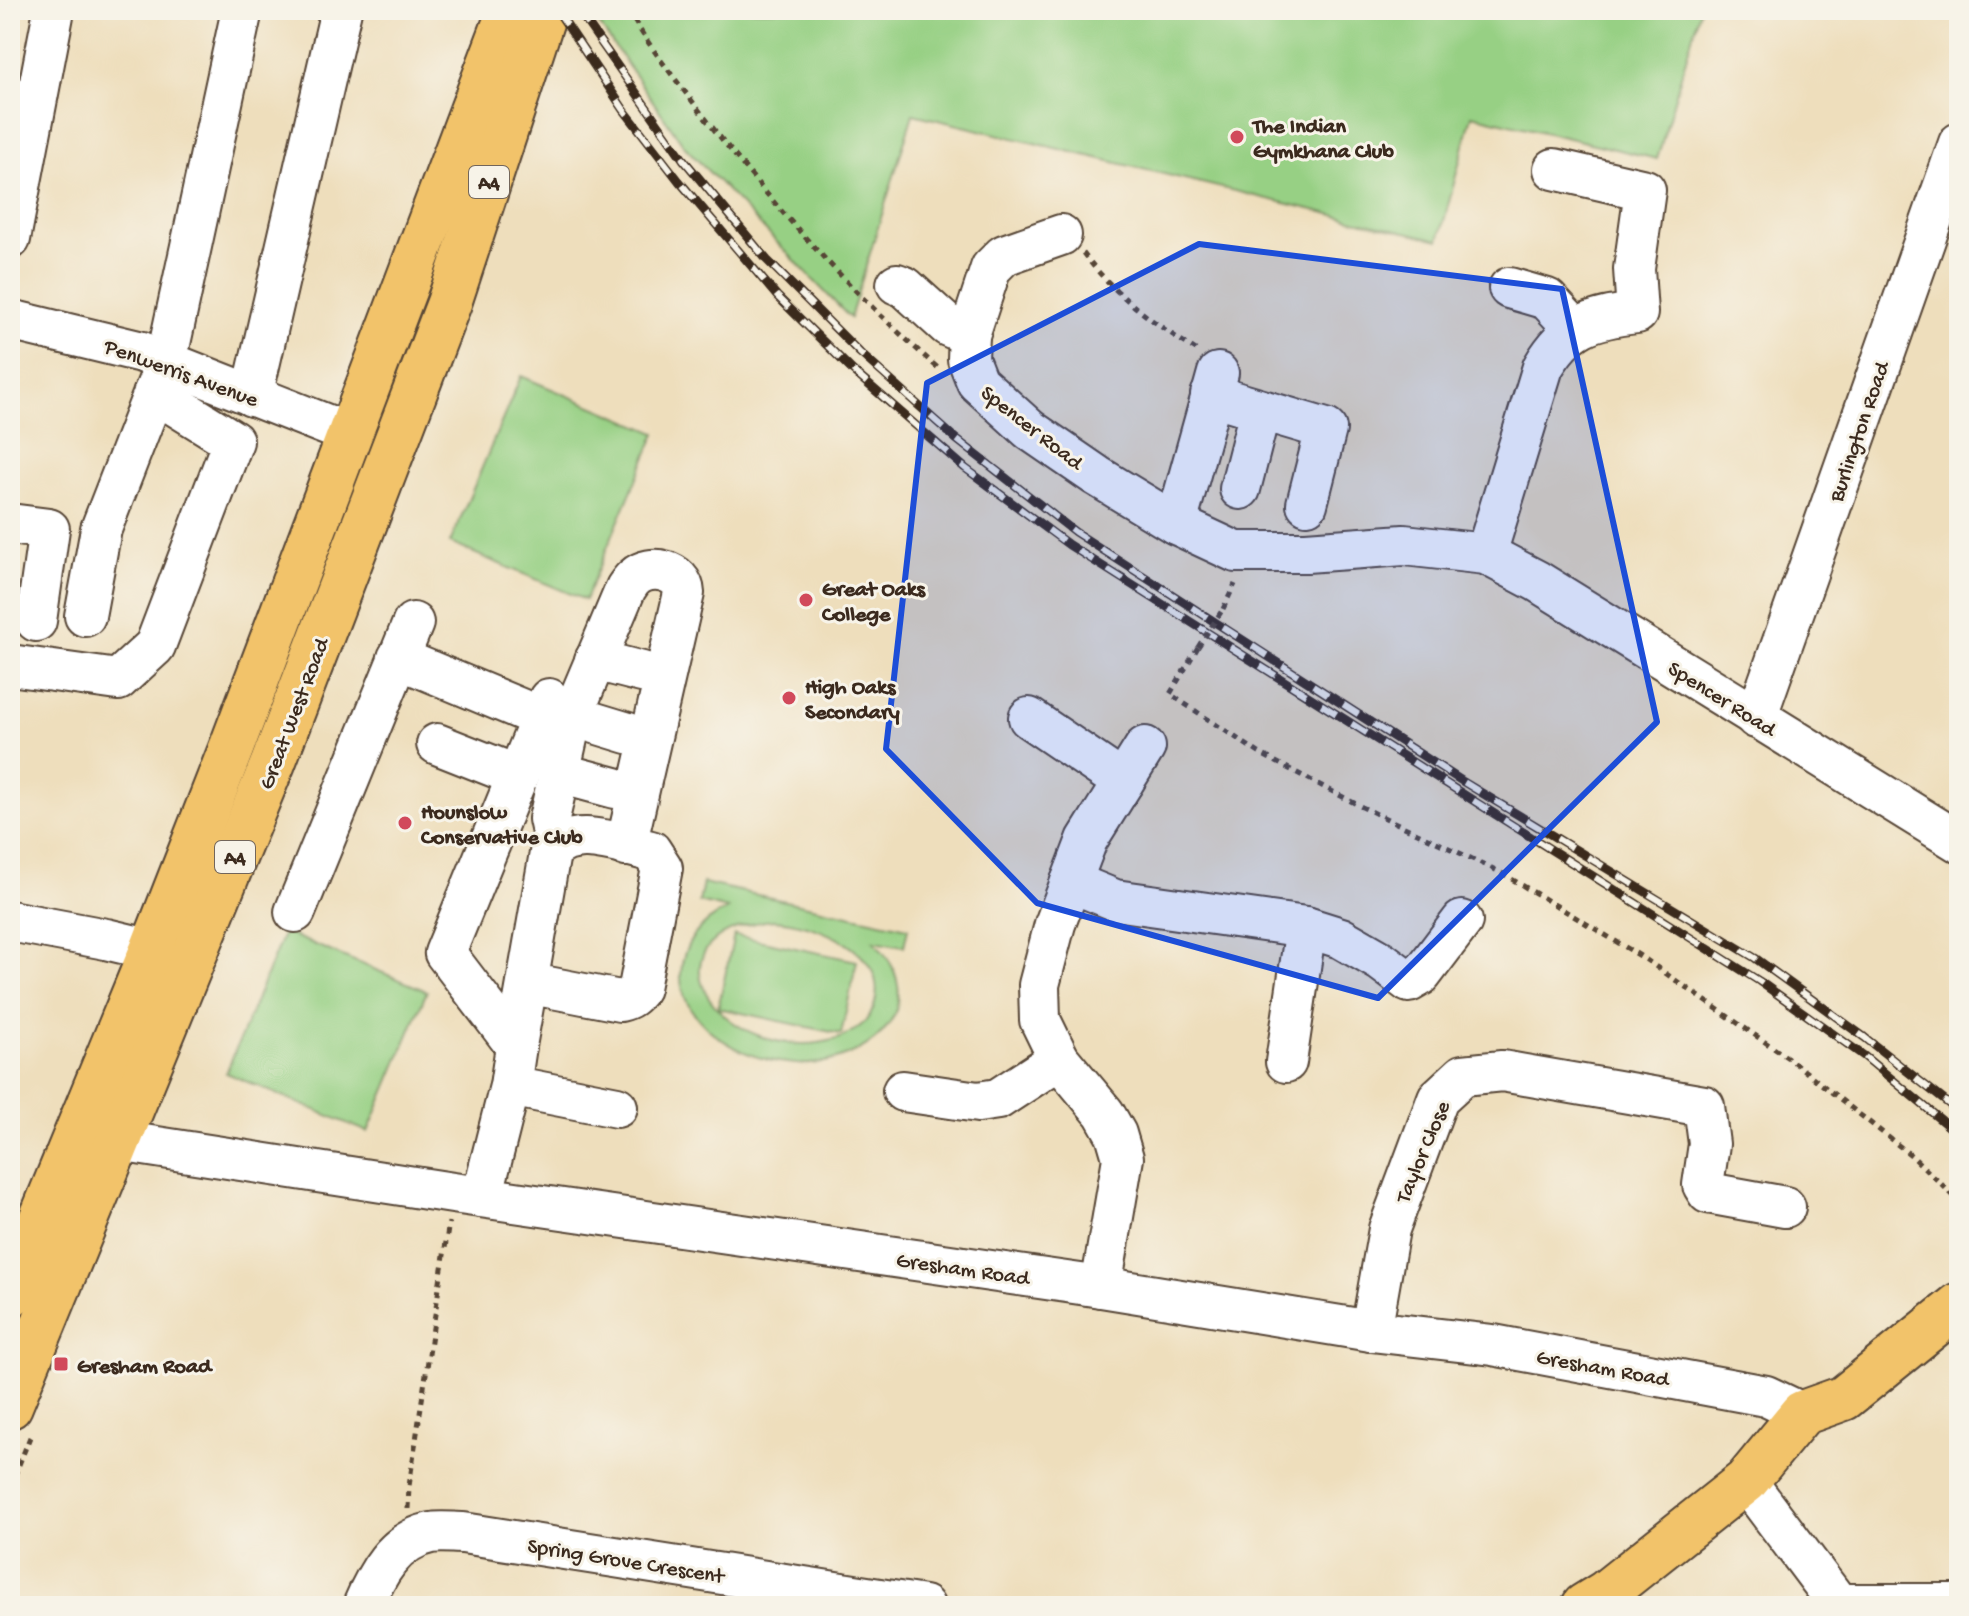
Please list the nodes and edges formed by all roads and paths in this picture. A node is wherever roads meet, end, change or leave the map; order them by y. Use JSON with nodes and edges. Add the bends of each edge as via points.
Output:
{"nodes":[{"id":1,"x":54,"y":10,"type":"edge"},
{"id":2,"x":242,"y":10,"type":"edge"},
{"id":3,"x":341,"y":10,"type":"edge"},
{"id":4,"x":520,"y":14,"type":"edge"},
{"id":5,"x":1959,"y":143,"type":"edge"},
{"id":6,"x":1554,"y":169,"type":"dead end"},
{"id":7,"x":1061,"y":235,"type":"joint"},
{"id":8,"x":10,"y":239,"type":"edge"},
{"id":9,"x":897,"y":284,"type":"dead end"},
{"id":10,"x":1509,"y":288,"type":"dead end"},
{"id":11,"x":10,"y":320,"type":"edge"},
{"id":12,"x":1574,"y":328,"type":"junction"},
{"id":13,"x":969,"y":335,"type":"junction"},
{"id":14,"x":160,"y":377,"type":"junction"},
{"id":15,"x":1214,"y":384,"type":"junction"},
{"id":16,"x":252,"y":396,"type":"junction"},
{"id":17,"x":1260,"y":411,"type":"junction"},
{"id":18,"x":350,"y":434,"type":"junction"},
{"id":19,"x":1240,"y":489,"type":"dead end"},
{"id":20,"x":1307,"y":504,"type":"dead end"},
{"id":21,"x":10,"y":524,"type":"edge"},
{"id":22,"x":1176,"y":524,"type":"junction"},
{"id":23,"x":1486,"y":554,"type":"junction"},
{"id":24,"x":1231,"y":597,"type":"dead end"},
{"id":25,"x":85,"y":616,"type":"dead end"},
{"id":26,"x":36,"y":621,"type":"dead end"},
{"id":27,"x":595,"y":660,"type":"junction"},
{"id":28,"x":10,"y":665,"type":"edge"},
{"id":29,"x":642,"y":672,"type":"dead end"},
{"id":30,"x":554,"y":711,"type":"junction"},
{"id":31,"x":1029,"y":718,"type":"dead end"},
{"id":32,"x":1756,"y":718,"type":"junction"},
{"id":33,"x":628,"y":733,"type":"dead end"},
{"id":34,"x":437,"y":744,"type":"dead end"},
{"id":35,"x":1145,"y":747,"type":"dead end"},
{"id":36,"x":559,"y":773,"type":"junction"},
{"id":37,"x":518,"y":776,"type":"junction"},
{"id":38,"x":1123,"y":782,"type":"junction"},
{"id":39,"x":615,"y":788,"type":"dead end"},
{"id":40,"x":1959,"y":842,"type":"edge"},
{"id":41,"x":555,"y":846,"type":"junction"},
{"id":42,"x":626,"y":846,"type":"junction"},
{"id":43,"x":1071,"y":882,"type":"junction"},
{"id":44,"x":295,"y":912,"type":"dead end"},
{"id":45,"x":10,"y":921,"type":"edge"},
{"id":46,"x":1462,"y":921,"type":"dead end"},
{"id":47,"x":1306,"y":927,"type":"junction"},
{"id":48,"x":152,"y":950,"type":"junction"},
{"id":49,"x":527,"y":983,"type":"junction"},
{"id":50,"x":516,"y":1046,"type":"junction"},
{"id":51,"x":1059,"y":1059,"type":"junction"},
{"id":52,"x":1286,"y":1062,"type":"dead end"},
{"id":53,"x":510,"y":1086,"type":"junction"},
{"id":54,"x":903,"y":1091,"type":"dead end"},
{"id":55,"x":617,"y":1107,"type":"dead end"},
{"id":56,"x":118,"y":1141,"type":"junction"},
{"id":57,"x":468,"y":1195,"type":"junction"},
{"id":58,"x":1959,"y":1201,"type":"edge"},
{"id":59,"x":1785,"y":1207,"type":"dead end"},
{"id":60,"x":1101,"y":1287,"type":"junction"},
{"id":61,"x":10,"y":1295,"type":"edge"},
{"id":62,"x":1959,"y":1305,"type":"edge"},
{"id":63,"x":1371,"y":1331,"type":"junction"},
{"id":64,"x":10,"y":1406,"type":"edge"},
{"id":65,"x":1802,"y":1413,"type":"junction"},
{"id":66,"x":1746,"y":1481,"type":"junction"},
{"id":67,"x":407,"y":1541,"type":"junction"},
{"id":68,"x":1959,"y":1604,"type":"edge"},
{"id":69,"x":1840,"y":1605,"type":"edge"},
{"id":70,"x":363,"y":1606,"type":"edge"},
{"id":71,"x":924,"y":1606,"type":"edge"},
{"id":72,"x":1584,"y":1606,"type":"edge"}],
"edges":[{"from":1,"to":8,"type":"street"},
{"from":2,"to":14,"type":"street"},
{"from":3,"to":16,"type":"street"},
{"from":4,"to":18,"type":"main road","name":"Great West Road","number":"A4"},
{"from":4,"to":56,"type":"main road","name":"Great West Road","number":"A4","via":[[528,61],[449,303],[273,763]]},
{"from":5,"to":32,"type":"street","name":"Burlington Road"},
{"from":6,"to":12,"type":"street","via":[[1645,190],[1634,269],[1637,313]]},
{"from":7,"to":13,"type":"street","name":"Spencer Road","via":[[1004,255],[991,268]]},
{"from":7,"to":15,"type":"path","via":[[1077,246],[1103,280],[1205,355]]},
{"from":9,"to":13,"type":"street","via":[[948,326]]},
{"from":10,"to":12,"type":"street","via":[[1547,299]]},
{"from":11,"to":14,"type":"street","name":"Penwerris Avenue","via":[[142,352]]},
{"from":12,"to":23,"type":"street","via":[[1543,367]]},
{"from":13,"to":22,"type":"street","name":"Spencer Road","via":[[968,359],[977,382],[1030,430]]},
{"from":14,"to":16,"type":"street","name":"Penwerris Avenue"},
{"from":14,"to":25,"type":"street","via":[[101,529]]},
{"from":14,"to":28,"type":"street","via":[[233,441],[155,646],[118,680]]},
{"from":15,"to":17,"type":"street"},
{"from":15,"to":22,"type":"street"},
{"from":16,"to":18,"type":"street","name":"Penwerris Avenue"},
{"from":17,"to":19,"type":"street"},
{"from":17,"to":20,"type":"street","via":[[1326,429]]},
{"from":18,"to":48,"type":"main road","name":"Great West Road","number":"A4"},
{"from":21,"to":26,"type":"street","via":[[49,529]]},
{"from":22,"to":23,"type":"street","name":"Spencer Road","via":[[1236,552],[1404,545]]},
{"from":23,"to":32,"type":"street","name":"Spencer Road"},
{"from":24,"to":58,"type":"path","bridge":true,"via":[[1170,694],[1259,753],[1500,872],[1642,957],[1791,1060],[1912,1156]]},
{"from":27,"to":29,"type":"street"},
{"from":27,"to":30,"type":"street"},
{"from":27,"to":42,"type":"street","via":[[635,576],[658,570],[677,577],[684,593]]},
{"from":30,"to":33,"type":"street"},
{"from":30,"to":36,"type":"street"},
{"from":30,"to":37,"type":"street"},
{"from":30,"to":44,"type":"street","via":[[405,640]]},
{"from":31,"to":38,"type":"street"},
{"from":32,"to":40,"type":"street","name":"Spencer Road"},
{"from":34,"to":37,"type":"street"},
{"from":35,"to":38,"type":"street"},
{"from":36,"to":39,"type":"street"},
{"from":36,"to":41,"type":"street","via":[[549,819]]},
{"from":37,"to":50,"type":"street","via":[[445,953]]},
{"from":38,"to":43,"type":"street","via":[[1087,840]]},
{"from":41,"to":42,"type":"street","via":[[579,837]]},
{"from":41,"to":49,"type":"street"},
{"from":42,"to":49,"type":"street","via":[[651,851],[662,868],[639,988],[620,1001]]},
{"from":43,"to":47,"type":"street","via":[[1115,900]]},
{"from":43,"to":51,"type":"street","via":[[1039,985],[1040,1020]]},
{"from":45,"to":48,"type":"street"},
{"from":46,"to":47,"type":"street","via":[[1421,975],[1409,982],[1341,938]]},
{"from":47,"to":52,"type":"street"},
{"from":48,"to":61,"type":"main road","name":"Great West Road","number":"A4"},
{"from":49,"to":50,"type":"street"},
{"from":50,"to":53,"type":"street"},
{"from":51,"to":54,"type":"street","via":[[998,1099],[978,1102]]},
{"from":51,"to":60,"type":"street","via":[[1104,1113],[1123,1158]]},
{"from":53,"to":55,"type":"street"},
{"from":53,"to":57,"type":"street"},
{"from":56,"to":57,"type":"street","name":"Gresham Road"},
{"from":56,"to":64,"type":"main road","name":"Great West Road","number":"A4"},
{"from":57,"to":60,"type":"street","name":"Gresham Road"},
{"from":57,"to":67,"type":"path","via":[[409,1486]]},
{"from":59,"to":63,"type":"street","name":"Taylor Close","via":[[1708,1193],[1703,1185],[1709,1144],[1704,1106],[1502,1071],[1463,1075],[1438,1098],[1389,1229]]},
{"from":60,"to":63,"type":"street","name":"Gresham Road"},
{"from":62,"to":65,"type":"main road","via":[[1844,1398]]},
{"from":63,"to":65,"type":"street","name":"Gresham Road","via":[[1493,1345],[1766,1396]]},
{"from":65,"to":66,"type":"main road"},
{"from":66,"to":69,"type":"street"},
{"from":66,"to":72,"type":"main road"},
{"from":67,"to":70,"type":"street","via":[[376,1575]]},
{"from":67,"to":71,"type":"street","name":"Spring Grove Crescent","via":[[431,1533],[463,1533]]},
{"from":68,"to":69,"type":"street"}]}
